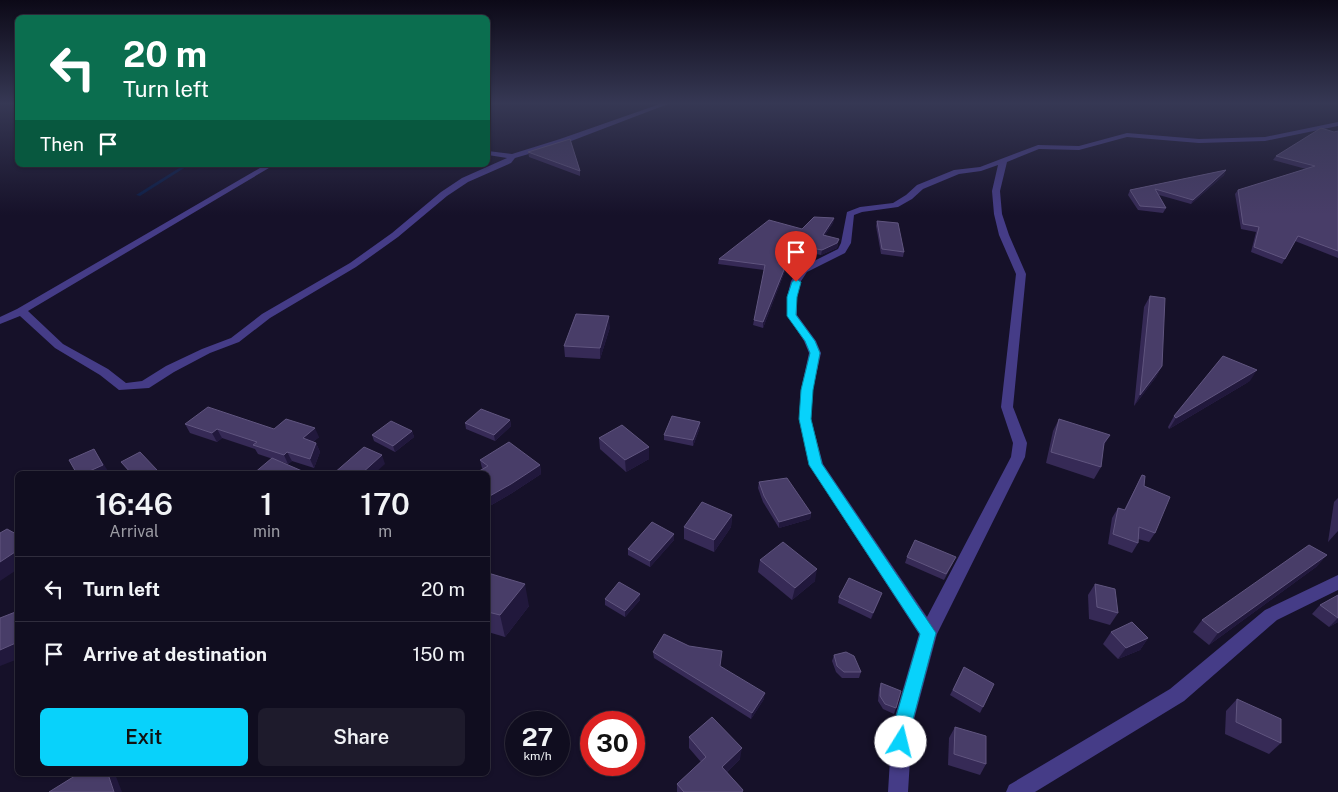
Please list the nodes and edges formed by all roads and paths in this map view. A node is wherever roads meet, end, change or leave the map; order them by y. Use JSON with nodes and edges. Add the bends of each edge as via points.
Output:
{"nodes":[{"id":1,"x":563,"y":141,"type":"edge"},
{"id":2,"x":1104,"y":141,"type":"edge"},
{"id":3,"x":490,"y":153,"type":"edge"},
{"id":4,"x":512,"y":156,"type":"junction"},
{"id":5,"x":1003,"y":161,"type":"junction"},
{"id":6,"x":267,"y":167,"type":"edge"},
{"id":7,"x":21,"y":311,"type":"junction"},
{"id":8,"x":0,"y":321,"type":"edge"},
{"id":9,"x":1338,"y":582,"type":"edge"},
{"id":10,"x":928,"y":633,"type":"junction"},
{"id":11,"x":898,"y":792,"type":"edge"},
{"id":12,"x":1016,"y":792,"type":"edge"}],
"edges":[{"from":1,"to":4,"type":"street"},
{"from":2,"to":5,"type":"street","via":[[1079,148],[1038,147]]},
{"from":3,"to":4,"type":"street"},
{"from":4,"to":7,"type":"street","via":[[444,194],[353,265],[266,316],[236,340],[170,369],[145,385],[123,387],[59,346]]},
{"from":5,"to":10,"type":"street","via":[[996,191],[998,214],[1021,274],[1022,285],[1007,407],[1020,442],[1018,457]]},
{"from":5,"to":10,"type":"street","via":[[981,169],[957,172],[920,187],[895,205],[850,214],[842,251],[803,270],[792,297],[792,316],[815,353],[805,419],[816,465]]},
{"from":6,"to":7,"type":"street"},
{"from":7,"to":8,"type":"street"},
{"from":9,"to":12,"type":"street","via":[[1271,615],[1177,695]]},
{"from":10,"to":11,"type":"street","via":[[902,727]]}]}
